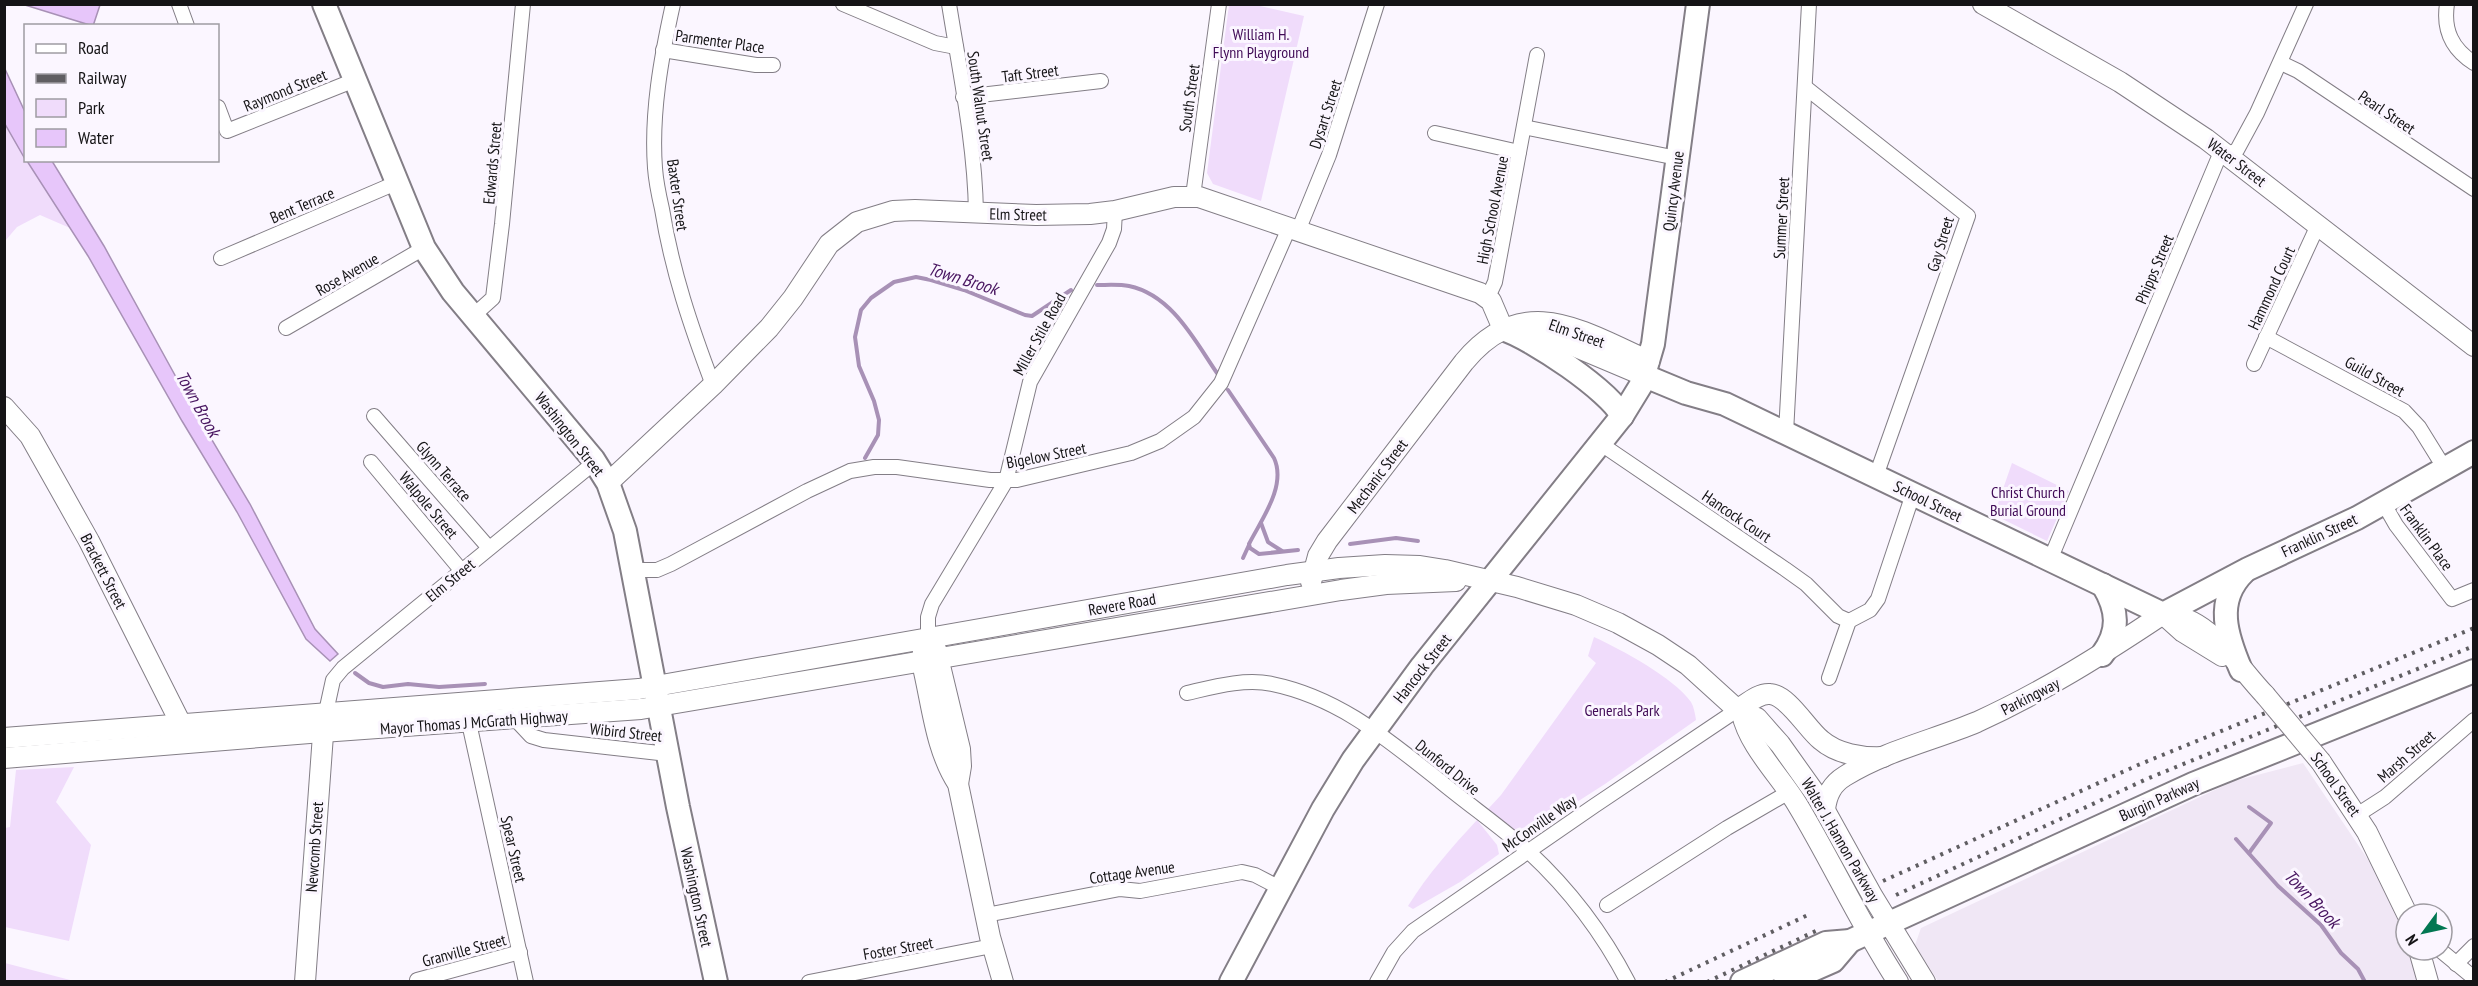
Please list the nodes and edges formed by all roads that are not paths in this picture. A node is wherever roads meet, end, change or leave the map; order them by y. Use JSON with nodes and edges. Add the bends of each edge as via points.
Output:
{"nodes":[{"id":1,"x":179,"y":4,"type":"edge"},
{"id":2,"x":324,"y":4,"type":"edge"},
{"id":3,"x":523,"y":4,"type":"edge"},
{"id":4,"x":673,"y":4,"type":"edge"},
{"id":5,"x":843,"y":4,"type":"edge"},
{"id":6,"x":949,"y":4,"type":"edge"},
{"id":7,"x":1219,"y":4,"type":"edge"},
{"id":8,"x":1377,"y":4,"type":"edge"},
{"id":9,"x":1698,"y":4,"type":"edge"},
{"id":10,"x":1809,"y":4,"type":"edge"},
{"id":11,"x":1983,"y":4,"type":"edge"},
{"id":12,"x":2306,"y":4,"type":"edge"},
{"id":13,"x":2447,"y":4,"type":"edge"},
{"id":14,"x":186,"y":24,"type":"edge"},
{"id":15,"x":956,"y":47,"type":"junction"},
{"id":16,"x":663,"y":50,"type":"junction"},
{"id":17,"x":1537,"y":55,"type":"dead end"},
{"id":18,"x":2281,"y":63,"type":"junction"},
{"id":19,"x":2474,"y":63,"type":"edge"},
{"id":20,"x":773,"y":65,"type":"dead end"},
{"id":21,"x":355,"y":80,"type":"junction"},
{"id":22,"x":1101,"y":81,"type":"dead end"},
{"id":23,"x":1805,"y":87,"type":"junction"},
{"id":24,"x":963,"y":97,"type":"junction"},
{"id":25,"x":219,"y":110,"type":"edge"},
{"id":26,"x":1524,"y":127,"type":"junction"},
{"id":27,"x":1435,"y":133,"type":"dead end"},
{"id":28,"x":1519,"y":152,"type":"junction"},
{"id":29,"x":2228,"y":154,"type":"junction"},
{"id":30,"x":1677,"y":158,"type":"junction"},
{"id":31,"x":396,"y":183,"type":"junction"},
{"id":32,"x":2474,"y":189,"type":"edge"},
{"id":33,"x":1192,"y":196,"type":"junction"},
{"id":34,"x":1115,"y":211,"type":"junction"},
{"id":35,"x":976,"y":213,"type":"junction"},
{"id":36,"x":2318,"y":225,"type":"junction"},
{"id":37,"x":1293,"y":230,"type":"junction"},
{"id":38,"x":424,"y":248,"type":"junction"},
{"id":39,"x":221,"y":258,"type":"dead end"},
{"id":40,"x":1488,"y":297,"type":"junction"},
{"id":41,"x":473,"y":316,"type":"junction"},
{"id":42,"x":286,"y":328,"type":"dead end"},
{"id":43,"x":1503,"y":329,"type":"junction"},
{"id":44,"x":2266,"y":337,"type":"junction"},
{"id":45,"x":2474,"y":346,"type":"edge"},
{"id":46,"x":2253,"y":364,"type":"dead end"},
{"id":47,"x":1647,"y":369,"type":"junction"},
{"id":48,"x":713,"y":385,"type":"junction"},
{"id":49,"x":4,"y":407,"type":"edge"},
{"id":50,"x":374,"y":416,"type":"dead end"},
{"id":51,"x":1622,"y":417,"type":"junction"},
{"id":52,"x":1786,"y":433,"type":"junction"},
{"id":53,"x":1601,"y":444,"type":"junction"},
{"id":54,"x":2474,"y":452,"type":"edge"},
{"id":55,"x":371,"y":462,"type":"dead end"},
{"id":56,"x":595,"y":462,"type":"junction"},
{"id":57,"x":2445,"y":469,"type":"junction"},
{"id":58,"x":1876,"y":476,"type":"junction"},
{"id":59,"x":1006,"y":481,"type":"junction"},
{"id":60,"x":608,"y":483,"type":"junction"},
{"id":61,"x":1914,"y":494,"type":"junction"},
{"id":62,"x":2384,"y":504,"type":"junction"},
{"id":63,"x":489,"y":548,"type":"junction"},
{"id":64,"x":2050,"y":560,"type":"junction"},
{"id":65,"x":2248,"y":569,"type":"junction"},
{"id":66,"x":461,"y":570,"type":"junction"},
{"id":67,"x":634,"y":570,"type":"junction"},
{"id":68,"x":1315,"y":571,"type":"junction"},
{"id":69,"x":1491,"y":581,"type":"junction"},
{"id":70,"x":2103,"y":585,"type":"junction"},
{"id":71,"x":2474,"y":590,"type":"edge"},
{"id":72,"x":1275,"y":601,"type":"joint"},
{"id":73,"x":1248,"y":606,"type":"junction"},
{"id":74,"x":2163,"y":614,"type":"junction"},
{"id":75,"x":1849,"y":621,"type":"junction"},
{"id":76,"x":928,"y":638,"type":"junction"},
{"id":77,"x":2102,"y":655,"type":"junction"},
{"id":78,"x":931,"y":661,"type":"junction"},
{"id":79,"x":2241,"y":670,"type":"junction"},
{"id":80,"x":2474,"y":671,"type":"edge"},
{"id":81,"x":1829,"y":678,"type":"dead end"},
{"id":82,"x":1187,"y":693,"type":"dead end"},
{"id":83,"x":658,"y":697,"type":"junction"},
{"id":84,"x":326,"y":712,"type":"junction"},
{"id":85,"x":1739,"y":712,"type":"junction"},
{"id":86,"x":516,"y":720,"type":"junction"},
{"id":87,"x":2474,"y":720,"type":"edge"},
{"id":88,"x":469,"y":723,"type":"junction"},
{"id":89,"x":181,"y":724,"type":"junction"},
{"id":90,"x":1375,"y":729,"type":"junction"},
{"id":91,"x":322,"y":732,"type":"junction"},
{"id":92,"x":4,"y":738,"type":"edge"},
{"id":93,"x":185,"y":744,"type":"junction"},
{"id":94,"x":668,"y":754,"type":"junction"},
{"id":95,"x":1886,"y":757,"type":"junction"},
{"id":96,"x":4,"y":758,"type":"edge"},
{"id":97,"x":1789,"y":792,"type":"junction"},
{"id":98,"x":1825,"y":809,"type":"junction"},
{"id":99,"x":2357,"y":815,"type":"junction"},
{"id":100,"x":1528,"y":852,"type":"junction"},
{"id":101,"x":1280,"y":888,"type":"junction"},
{"id":102,"x":2402,"y":902,"type":"edge"},
{"id":103,"x":1607,"y":905,"type":"dead end"},
{"id":104,"x":986,"y":915,"type":"junction"},
{"id":105,"x":1889,"y":923,"type":"junction"},
{"id":106,"x":1858,"y":937,"type":"junction"},
{"id":107,"x":992,"y":946,"type":"junction"},
{"id":108,"x":2474,"y":946,"type":"edge"},
{"id":109,"x":520,"y":952,"type":"junction"},
{"id":110,"x":2422,"y":962,"type":"edge"},
{"id":111,"x":2454,"y":962,"type":"edge"},
{"id":112,"x":2456,"y":964,"type":"junction"},
{"id":113,"x":2474,"y":978,"type":"edge"},
{"id":114,"x":417,"y":980,"type":"dead end"},
{"id":115,"x":305,"y":981,"type":"edge"},
{"id":116,"x":526,"y":981,"type":"edge"},
{"id":117,"x":716,"y":981,"type":"edge"},
{"id":118,"x":809,"y":981,"type":"edge"},
{"id":119,"x":1003,"y":981,"type":"edge"},
{"id":120,"x":1231,"y":981,"type":"edge"},
{"id":121,"x":1377,"y":981,"type":"edge"},
{"id":122,"x":1628,"y":981,"type":"edge"},
{"id":123,"x":1742,"y":981,"type":"edge"},
{"id":124,"x":1785,"y":981,"type":"edge"},
{"id":125,"x":1898,"y":981,"type":"edge"},
{"id":126,"x":1925,"y":981,"type":"edge"},
{"id":127,"x":2428,"y":981,"type":"edge"}],
"edges":[{"from":1,"to":14,"type":"street"},
{"from":2,"to":21,"type":"main road","name":"Washington Street"},
{"from":3,"to":41,"type":"street","name":"Edwards Street","via":[[493,298]]},
{"from":4,"to":16,"type":"street","name":"Baxter Street"},
{"from":5,"to":15,"type":"street","via":[[935,43]]},
{"from":6,"to":15,"type":"street","name":"South Walnut Street"},
{"from":7,"to":33,"type":"street","name":"South Street"},
{"from":8,"to":37,"type":"street","name":"Dysart Street","via":[[1332,147]]},
{"from":9,"to":30,"type":"main road","name":"Quincy Avenue"},
{"from":10,"to":23,"type":"street","name":"Summer Street"},
{"from":11,"to":29,"type":"main road","name":"Water Street","via":[[2120,82]]},
{"from":12,"to":18,"type":"street","name":"Phipps Street"},
{"from":13,"to":19,"type":"street","via":[[2451,41]]},
{"from":15,"to":24,"type":"street","name":"South Walnut Street"},
{"from":16,"to":20,"type":"street","name":"Parmenter Place"},
{"from":16,"to":48,"type":"street","name":"Baxter Street","via":[[655,169],[684,309]]},
{"from":17,"to":26,"type":"street","name":"High School Avenue"},
{"from":18,"to":29,"type":"street","name":"Phipps Street","via":[[2258,114],[2237,150]]},
{"from":18,"to":32,"type":"street","name":"Pearl Street"},
{"from":21,"to":25,"type":"street","name":"Raymond Street","via":[[227,131]]},
{"from":21,"to":31,"type":"main road","name":"Washington Street"},
{"from":22,"to":24,"type":"street","name":"Taft Street"},
{"from":23,"to":52,"type":"street","name":"Summer Street"},
{"from":23,"to":58,"type":"street","name":"Gay Street","via":[[1968,216]]},
{"from":24,"to":35,"type":"street","name":"South Walnut Street"},
{"from":26,"to":28,"type":"street","name":"High School Avenue"},
{"from":26,"to":30,"type":"street"},
{"from":27,"to":28,"type":"street"},
{"from":28,"to":40,"type":"street","name":"High School Avenue","via":[[1495,282]]},
{"from":29,"to":36,"type":"main road","name":"Water Street"},
{"from":29,"to":64,"type":"street","name":"Phipps Street","via":[[2218,159]]},
{"from":30,"to":47,"type":"main road","name":"Quincy Avenue"},
{"from":31,"to":38,"type":"main road","name":"Washington Street"},
{"from":31,"to":39,"type":"street","name":"Bent Terrace"},
{"from":33,"to":34,"type":"main road","name":"Elm Street"},
{"from":33,"to":37,"type":"main road","name":"Elm Street"},
{"from":34,"to":35,"type":"main road","name":"Elm Street"},
{"from":34,"to":59,"type":"street","name":"Miller Stile Road","via":[[1109,243],[1030,382]]},
{"from":35,"to":48,"type":"main road","name":"Elm Street","via":[[893,211],[856,222],[829,244],[781,313]]},
{"from":36,"to":44,"type":"street","name":"Hammond Court"},
{"from":36,"to":45,"type":"main road","name":"Water Street"},
{"from":37,"to":40,"type":"main road","name":"Elm Street"},
{"from":37,"to":59,"type":"street","name":"Bigelow Street","via":[[1221,383],[1186,424],[1141,450]]},
{"from":38,"to":41,"type":"main road","name":"Washington Street"},
{"from":38,"to":42,"type":"street","name":"Rose Avenue"},
{"from":40,"to":43,"type":"main road"},
{"from":41,"to":56,"type":"main road","name":"Washington Street"},
{"from":43,"to":47,"type":"main road","name":"Elm Street","via":[[1552,338]]},
{"from":43,"to":51,"type":"main road","via":[[1545,351],[1615,405]]},
{"from":43,"to":68,"type":"main road","name":"Mechanic Street","via":[[1485,340],[1464,362],[1328,541],[1318,556]]},
{"from":44,"to":46,"type":"street","name":"Hammond Court"},
{"from":44,"to":57,"type":"street","name":"Guild Street","via":[[2404,411],[2415,421]]},
{"from":47,"to":51,"type":"main road","name":"Hancock Street"},
{"from":47,"to":52,"type":"main road","name":"School Street","via":[[1686,393],[1725,404]]},
{"from":48,"to":60,"type":"main road","name":"Elm Street"},
{"from":49,"to":89,"type":"main road","name":"Brackett Street","via":[[30,436],[89,541]]},
{"from":50,"to":63,"type":"street","name":"Glynn Terrace"},
{"from":51,"to":53,"type":"main road","name":"Hancock Street"},
{"from":52,"to":58,"type":"main road","name":"School Street"},
{"from":53,"to":69,"type":"main road","name":"Hancock Street"},
{"from":53,"to":75,"type":"street","name":"Hancock Court","via":[[1785,569],[1838,616]]},
{"from":54,"to":57,"type":"main road","name":"Franklin Street"},
{"from":55,"to":66,"type":"street","name":"Walpole Street"},
{"from":56,"to":60,"type":"main road","name":"Washington Street"},
{"from":56,"to":63,"type":"street","name":"Elm Street"},
{"from":57,"to":62,"type":"main road","name":"Franklin Street"},
{"from":58,"to":61,"type":"main road","name":"School Street"},
{"from":59,"to":67,"type":"street","name":"Bigelow Street","via":[[897,467],[850,471],[671,564],[657,570]]},
{"from":59,"to":76,"type":"street","name":"Miller Stile Road","via":[[932,604]]},
{"from":60,"to":67,"type":"main road","name":"Washington Street","via":[[618,505]]},
{"from":61,"to":64,"type":"main road","name":"School Street"},
{"from":61,"to":75,"type":"street","via":[[1878,599],[1870,610]]},
{"from":62,"to":65,"type":"main road","name":"Franklin Street"},
{"from":62,"to":71,"type":"street","name":"Franklin Place","via":[[2452,598]]},
{"from":63,"to":66,"type":"street","name":"Elm Street"},
{"from":64,"to":70,"type":"main road","name":"School Street"},
{"from":65,"to":74,"type":"main road","name":"Franklin Street"},
{"from":65,"to":79,"type":"main road","via":[[2231,590],[2225,617]]},
{"from":66,"to":84,"type":"street","name":"Elm Street","via":[[343,668],[333,680]]},
{"from":67,"to":83,"type":"main road","name":"Washington Street"},
{"from":68,"to":69,"type":"main road","name":"Walter J. Hannon Parkway","via":[[1407,565]]},
{"from":68,"to":73,"type":"main road","name":"Mechanic Street","via":[[1307,586],[1277,593]]},
{"from":68,"to":76,"type":"main road","name":"Revere Road"},
{"from":69,"to":72,"type":"main road","name":"Walter J. Hannon Parkway","via":[[1386,584]]},
{"from":69,"to":85,"type":"main road","name":"Walter J. Hannon Parkway","via":[[1576,604],[1629,628],[1688,665]]},
{"from":69,"to":90,"type":"main road","name":"Hancock Street"},
{"from":70,"to":74,"type":"main road","name":"School Street"},
{"from":70,"to":77,"type":"main road","via":[[2116,618],[2112,639]]},
{"from":72,"to":73,"type":"main road","name":"Revere Road"},
{"from":73,"to":78,"type":"main road","name":"Revere Road"},
{"from":74,"to":77,"type":"main road","name":"Parkingway"},
{"from":74,"to":79,"type":"main road","name":"School Street","via":[[2182,616],[2196,623],[2214,637]]},
{"from":75,"to":81,"type":"street"},
{"from":76,"to":78,"type":"main road","via":[[936,648]]},
{"from":76,"to":83,"type":"main road","name":"Mayor Thomas J McGrath Highway"},
{"from":77,"to":95,"type":"main road","name":"Parkingway","via":[[2015,704]]},
{"from":78,"to":83,"type":"main road","name":"Mayor Thomas J McGrath Highway"},
{"from":78,"to":104,"type":"main road","via":[[960,749],[958,784]]},
{"from":79,"to":99,"type":"main road","name":"School Street","bridge":true,"via":[[2321,762]]},
{"from":80,"to":105,"type":"main road","name":"Burgin Parkway","via":[[2186,787]]},
{"from":82,"to":90,"type":"street","name":"Dunford Drive","via":[[1222,685],[1270,683],[1344,711]]},
{"from":83,"to":84,"type":"main road","name":"Mayor Thomas J McGrath Highway","via":[[614,692]]},
{"from":83,"to":86,"type":"main road","name":"Mayor Thomas J McGrath Highway","via":[[622,712]]},
{"from":83,"to":94,"type":"main road","name":"Washington Street"},
{"from":84,"to":89,"type":"main road","name":"Mayor Thomas J McGrath Highway"},
{"from":84,"to":91,"type":"main road","name":"Newcomb Street"},
{"from":85,"to":95,"type":"main road","name":"Parkingway","via":[[1757,696],[1779,696],[1832,748]]},
{"from":85,"to":97,"type":"main road","name":"Walter J. Hannon Parkway","via":[[1746,731]]},
{"from":85,"to":98,"type":"main road","name":"Walter J. Hannon Parkway","via":[[1757,718],[1765,727]]},
{"from":85,"to":100,"type":"street","name":"McConville Way"},
{"from":86,"to":88,"type":"main road","name":"Mayor Thomas J McGrath Highway"},
{"from":86,"to":94,"type":"street","name":"Wibird Street","via":[[531,736],[544,740]]},
{"from":87,"to":99,"type":"street","name":"Marsh Street","via":[[2385,797]]},
{"from":88,"to":91,"type":"main road","name":"Mayor Thomas J McGrath Highway"},
{"from":88,"to":109,"type":"street","name":"Spear Street"},
{"from":89,"to":92,"type":"main road","name":"Mayor Thomas J McGrath Highway"},
{"from":89,"to":93,"type":"main road","name":"Brackett Street"},
{"from":90,"to":100,"type":"street","name":"Dunford Drive"},
{"from":90,"to":101,"type":"main road","name":"Hancock Street","via":[[1332,793]]},
{"from":91,"to":93,"type":"main road","name":"Mayor Thomas J McGrath Highway"},
{"from":91,"to":115,"type":"main road","name":"Newcomb Street"},
{"from":93,"to":96,"type":"main road","name":"Mayor Thomas J McGrath Highway"},
{"from":94,"to":117,"type":"main road","name":"Washington Street"},
{"from":95,"to":98,"type":"main road","name":"Parkingway","via":[[1834,784]]},
{"from":97,"to":103,"type":"street"},
{"from":97,"to":106,"type":"main road","name":"Walter J. Hannon Parkway","via":[[1844,890]]},
{"from":98,"to":105,"type":"main road","name":"Walter J. Hannon Parkway"},
{"from":99,"to":102,"type":"main road","name":"School Street"},
{"from":100,"to":121,"type":"street","name":"McConville Way","via":[[1413,931],[1394,952]]},
{"from":100,"to":122,"type":"street","name":"Dunford Drive","via":[[1587,914]]},
{"from":101,"to":104,"type":"street","name":"Cottage Avenue","via":[[1242,872],[1140,891],[1120,889]]},
{"from":101,"to":120,"type":"main road","name":"Hancock Street"},
{"from":104,"to":107,"type":"main road"},
{"from":105,"to":106,"type":"main road","name":"Burgin Parkway"},
{"from":105,"to":126,"type":"main road","name":"Walter J. Hannon Parkway"},
{"from":106,"to":123,"type":"main road","name":"Burgin Parkway","via":[[1826,943]]},
{"from":106,"to":124,"type":"main road","name":"Burgin Parkway","via":[[1833,961]]},
{"from":106,"to":125,"type":"main road","name":"Walter J. Hannon Parkway"},
{"from":107,"to":118,"type":"street","name":"Foster Street"},
{"from":107,"to":119,"type":"main road"},
{"from":108,"to":112,"type":"street"},
{"from":109,"to":114,"type":"street","name":"Granville Street"},
{"from":109,"to":116,"type":"street","name":"Spear Street"},
{"from":110,"to":127,"type":"main road"},
{"from":111,"to":112,"type":"street"},
{"from":112,"to":113,"type":"street"}]}
